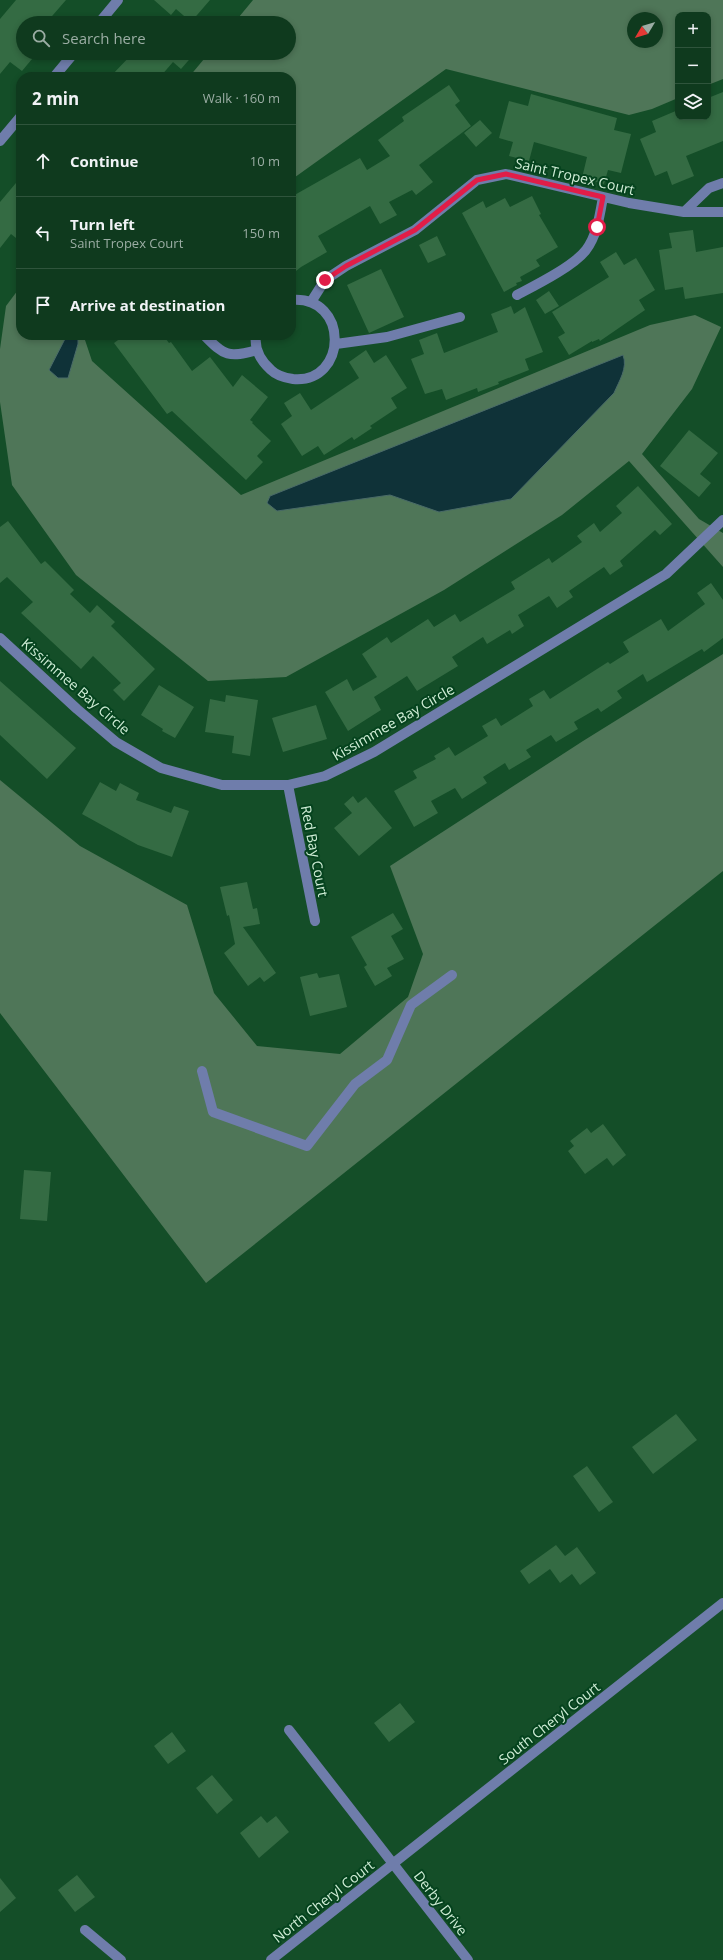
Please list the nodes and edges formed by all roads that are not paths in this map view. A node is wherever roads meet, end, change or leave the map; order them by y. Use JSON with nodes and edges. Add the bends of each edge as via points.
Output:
{"nodes":[{"id":1,"x":118,"y":0,"type":"edge"},
{"id":2,"x":105,"y":16,"type":"edge"},
{"id":3,"x":68,"y":60,"type":"edge"},
{"id":4,"x":58,"y":72,"type":"edge"},
{"id":5,"x":16,"y":122,"type":"edge"},
{"id":6,"x":0,"y":141,"type":"edge"},
{"id":7,"x":723,"y":183,"type":"edge"},
{"id":8,"x":603,"y":197,"type":"junction"},
{"id":9,"x":684,"y":212,"type":"junction"},
{"id":10,"x":723,"y":212,"type":"edge"},
{"id":11,"x":517,"y":295,"type":"dead end"},
{"id":12,"x":296,"y":299,"type":"edge"},
{"id":13,"x":311,"y":302,"type":"junction"},
{"id":14,"x":460,"y":317,"type":"dead end"},
{"id":15,"x":209,"y":340,"type":"edge"},
{"id":16,"x":256,"y":340,"type":"edge"},
{"id":17,"x":336,"y":344,"type":"junction"},
{"id":18,"x":257,"y":350,"type":"junction"},
{"id":19,"x":723,"y":520,"type":"edge"},
{"id":20,"x":0,"y":638,"type":"edge"},
{"id":21,"x":288,"y":786,"type":"junction"},
{"id":22,"x":315,"y":921,"type":"dead end"},
{"id":23,"x":452,"y":975,"type":"dead end"},
{"id":24,"x":202,"y":1071,"type":"dead end"},
{"id":25,"x":723,"y":1603,"type":"edge"},
{"id":26,"x":289,"y":1730,"type":"dead end"},
{"id":27,"x":392,"y":1864,"type":"junction"},
{"id":28,"x":85,"y":1930,"type":"dead end"},
{"id":29,"x":121,"y":1960,"type":"edge"},
{"id":30,"x":271,"y":1960,"type":"edge"},
{"id":31,"x":468,"y":1960,"type":"edge"}],
"edges":[{"from":1,"to":2,"type":"street"},
{"from":3,"to":4,"type":"street"},
{"from":5,"to":6,"type":"street"},
{"from":7,"to":9,"type":"street","via":[[709,188]]},
{"from":8,"to":9,"type":"street","name":"Saint Tropex Court"},
{"from":8,"to":11,"type":"street","via":[[597,227],[587,249],[565,267]]},
{"from":8,"to":13,"type":"street","name":"Saint Tropex Court","via":[[506,174],[477,180],[415,230],[346,266],[325,280]]},
{"from":9,"to":10,"type":"street","name":"Saint Tropex Court"},
{"from":12,"to":13,"type":"street"},
{"from":13,"to":17,"type":"street","via":[[322,309],[330,319],[335,331]]},
{"from":14,"to":17,"type":"street","via":[[387,337]]},
{"from":15,"to":18,"type":"street","via":[[217,348],[234,356]]},
{"from":16,"to":18,"type":"street"},
{"from":17,"to":18,"type":"street","via":[[332,357],[324,368],[312,376],[299,379],[286,378],[273,372],[263,363]]},
{"from":19,"to":21,"type":"street","name":"Kissimmee Bay Circle","via":[[666,574],[374,752],[326,776]]},
{"from":20,"to":21,"type":"street","name":"Kissimmee Bay Circle","via":[[116,742],[161,768],[222,785]]},
{"from":21,"to":22,"type":"street","name":"Red Bay Court"},
{"from":23,"to":24,"type":"street","via":[[411,1005],[387,1060],[355,1084],[307,1146],[213,1112]]},
{"from":25,"to":27,"type":"street","name":"South Cheryl Court"},
{"from":26,"to":27,"type":"street","name":"Derby Drive"},
{"from":27,"to":30,"type":"street","name":"North Cheryl Court"},
{"from":27,"to":31,"type":"street","name":"Derby Drive"},
{"from":28,"to":29,"type":"street"}]}
